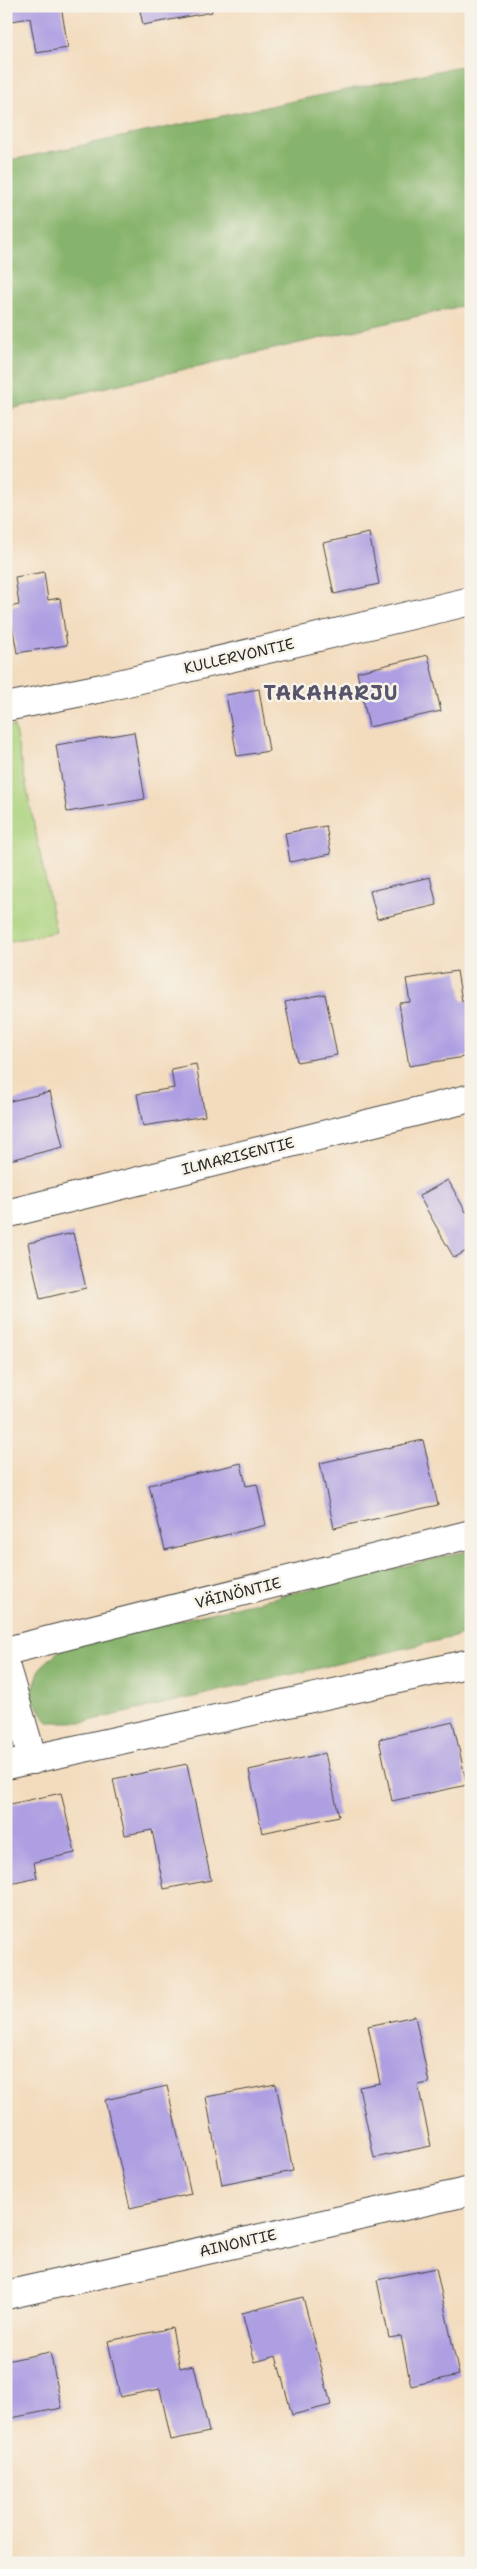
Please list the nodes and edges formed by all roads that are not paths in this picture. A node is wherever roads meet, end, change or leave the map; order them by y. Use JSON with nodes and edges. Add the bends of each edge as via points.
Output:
{"nodes":[{"id":1,"x":471,"y":601,"type":"edge"},
{"id":2,"x":6,"y":707,"type":"edge"},
{"id":3,"x":471,"y":1098,"type":"edge"},
{"id":4,"x":6,"y":1214,"type":"edge"},
{"id":5,"x":471,"y":1534,"type":"edge"},
{"id":6,"x":6,"y":1651,"type":"edge"},
{"id":7,"x":471,"y":1663,"type":"edge"},
{"id":8,"x":6,"y":1668,"type":"edge"},
{"id":9,"x":33,"y":1760,"type":"junction"},
{"id":10,"x":6,"y":1765,"type":"edge"},
{"id":11,"x":471,"y":2191,"type":"edge"},
{"id":12,"x":6,"y":2295,"type":"edge"}],
"edges":[{"from":1,"to":2,"type":"street","name":"KULLERVONTIE","via":[[102,688]]},
{"from":3,"to":4,"type":"street","name":"ILMARISENTIE"},
{"from":5,"to":6,"type":"street","name":"VÄINÖNTIE"},
{"from":7,"to":9,"type":"street"},
{"from":8,"to":9,"type":"street"},
{"from":9,"to":10,"type":"street"},
{"from":11,"to":12,"type":"street","name":"AINONTIE"}]}
